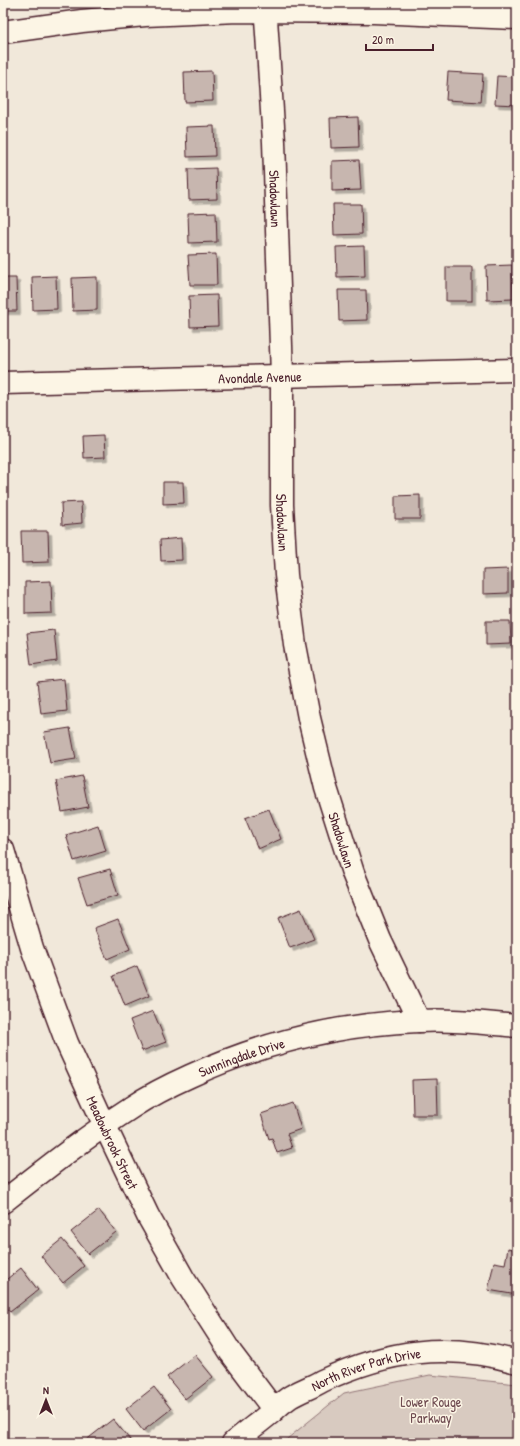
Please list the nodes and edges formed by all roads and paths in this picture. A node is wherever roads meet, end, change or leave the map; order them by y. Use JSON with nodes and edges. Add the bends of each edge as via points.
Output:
{"nodes":[{"id":1,"x":266,"y":6,"type":"edge"},
{"id":2,"x":517,"y":18,"type":"edge"},
{"id":3,"x":3,"y":32,"type":"edge"},
{"id":4,"x":517,"y":370,"type":"edge"},
{"id":5,"x":282,"y":375,"type":"junction"},
{"id":6,"x":3,"y":382,"type":"edge"},
{"id":7,"x":3,"y":850,"type":"edge"},
{"id":8,"x":418,"y":1021,"type":"junction"},
{"id":9,"x":517,"y":1026,"type":"edge"},
{"id":10,"x":105,"y":1126,"type":"junction"},
{"id":11,"x":3,"y":1202,"type":"edge"},
{"id":12,"x":517,"y":1362,"type":"edge"},
{"id":13,"x":274,"y":1410,"type":"junction"},
{"id":14,"x":233,"y":1443,"type":"edge"}],
"edges":[{"from":1,"to":2,"type":"street"},
{"from":1,"to":3,"type":"street","via":[[82,21]]},
{"from":1,"to":5,"type":"street","name":"Shadowlawn","via":[[274,142]]},
{"from":4,"to":5,"type":"street","name":"Avondale Avenue"},
{"from":5,"to":6,"type":"street","name":"Avondale Avenue"},
{"from":5,"to":8,"type":"street","name":"Shadowlawn","via":[[282,505],[286,575],[295,645],[309,718],[326,788],[353,873],[380,940]]},
{"from":7,"to":10,"type":"street","name":"Meadowbrook Street","via":[[32,948],[67,1043]]},
{"from":8,"to":9,"type":"street","name":"Sunningdale Drive"},
{"from":8,"to":10,"type":"street","name":"Sunningdale Drive","via":[[369,1024],[331,1030],[250,1052],[168,1086]]},
{"from":10,"to":11,"type":"street","name":"Sunningdale Drive"},
{"from":10,"to":13,"type":"street","name":"Meadowbrook Street","via":[[148,1216],[183,1278],[231,1353]]},
{"from":12,"to":13,"type":"street","name":"North River Park Drive","via":[[500,1357],[450,1351],[387,1357],[348,1369],[289,1397]]},
{"from":13,"to":14,"type":"street","name":"North River Park Drive"}]}
